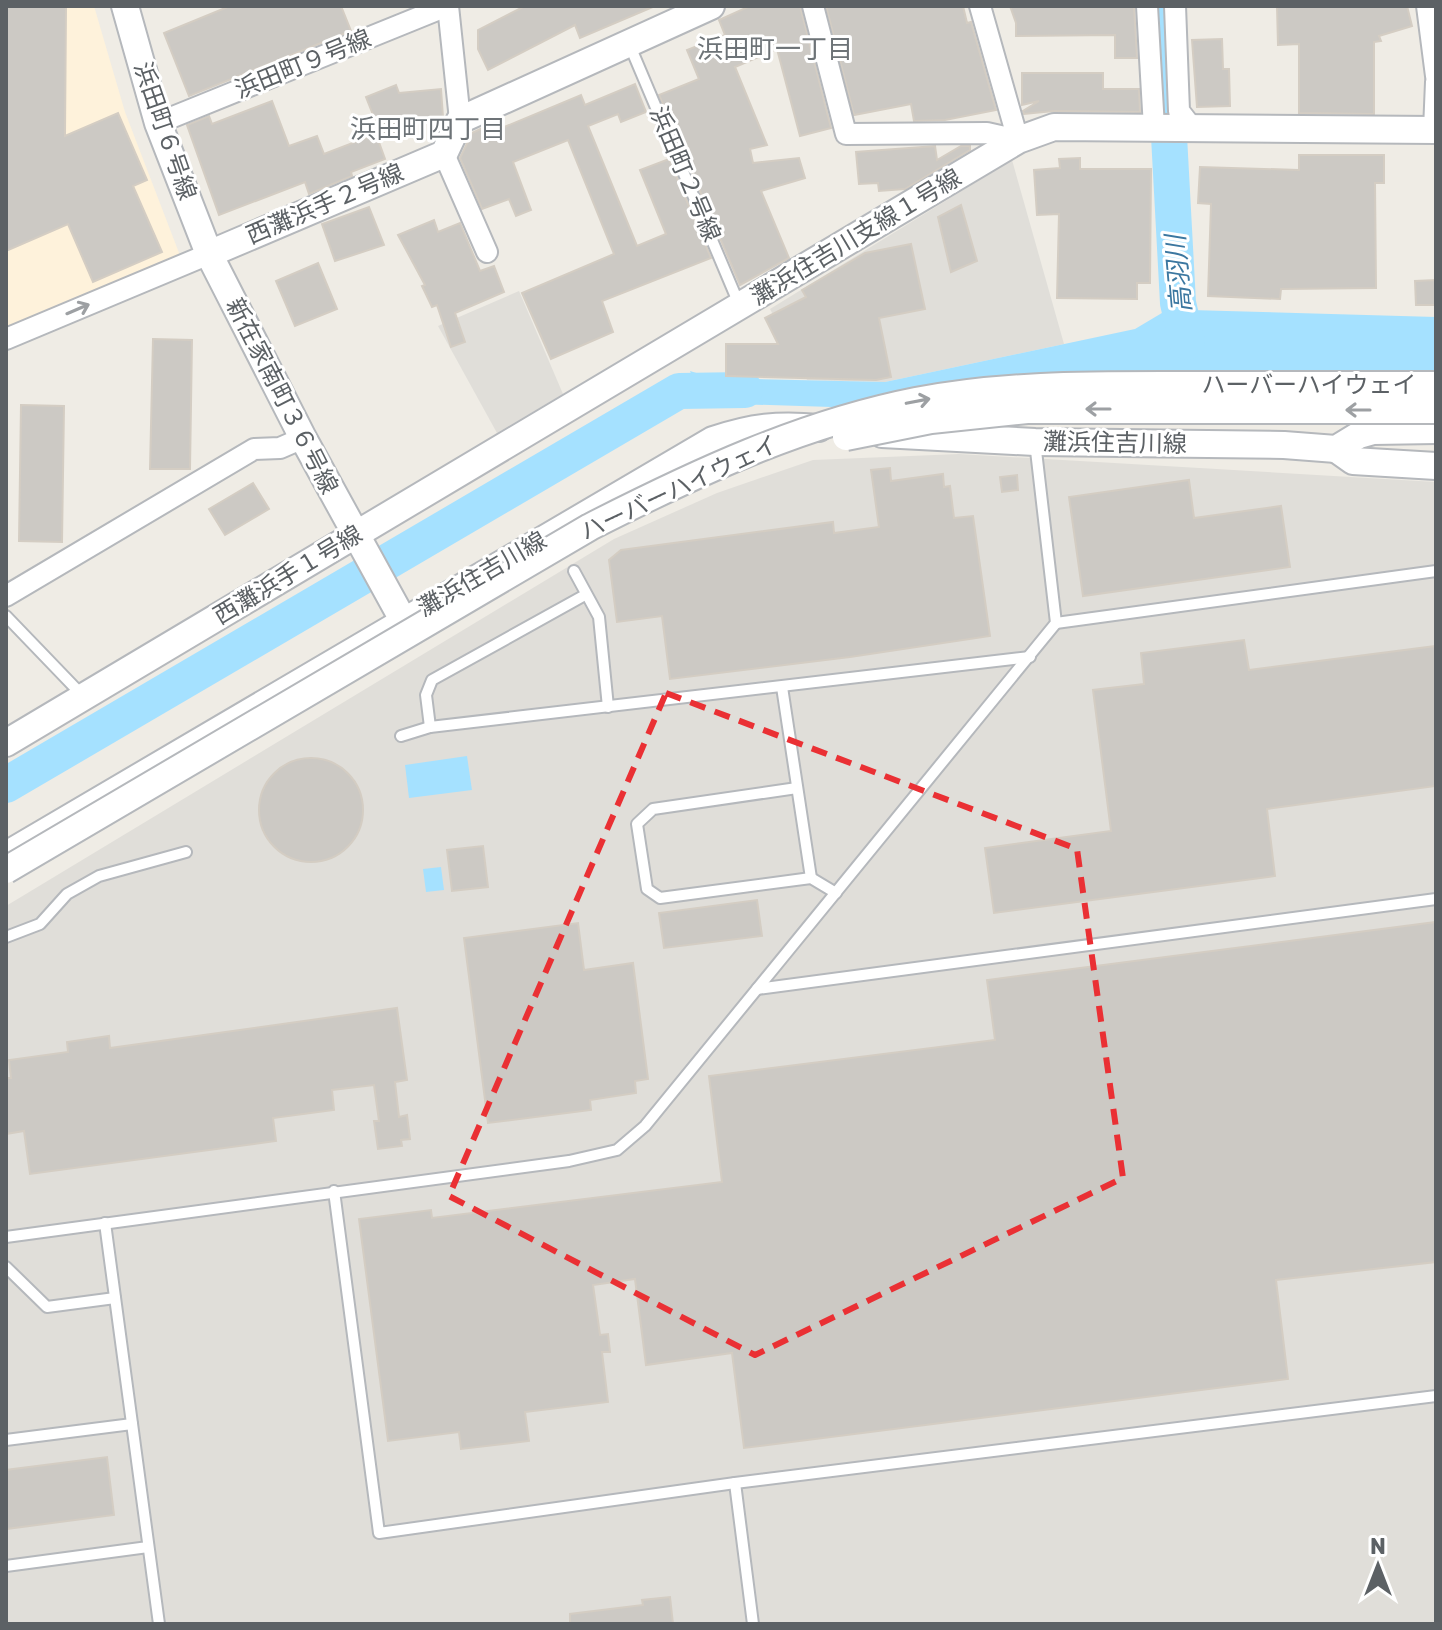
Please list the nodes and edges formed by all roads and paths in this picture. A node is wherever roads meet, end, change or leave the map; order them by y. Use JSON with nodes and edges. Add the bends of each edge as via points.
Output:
{"nodes":[{"id":1,"x":125,"y":6,"type":"edge"},
{"id":2,"x":448,"y":6,"type":"edge"},
{"id":3,"x":711,"y":6,"type":"edge"},
{"id":4,"x":813,"y":6,"type":"edge"},
{"id":5,"x":980,"y":6,"type":"edge"},
{"id":6,"x":1147,"y":6,"type":"edge"},
{"id":7,"x":1175,"y":6,"type":"edge"},
{"id":8,"x":1427,"y":6,"type":"edge"},
{"id":9,"x":629,"y":43,"type":"junction"},
{"id":10,"x":1436,"y":76,"type":"edge"},
{"id":11,"x":1436,"y":82,"type":"edge"},
{"id":12,"x":460,"y":120,"type":"junction"},
{"id":13,"x":158,"y":123,"type":"junction"},
{"id":14,"x":1172,"y":128,"type":"junction"},
{"id":15,"x":1435,"y":130,"type":"edge"},
{"id":16,"x":1018,"y":140,"type":"junction"},
{"id":17,"x":444,"y":154,"type":"junction"},
{"id":18,"x":487,"y":252,"type":"dead end"},
{"id":19,"x":209,"y":254,"type":"junction"},
{"id":20,"x":740,"y":306,"type":"junction"},
{"id":21,"x":6,"y":339,"type":"edge"},
{"id":22,"x":1436,"y":385,"type":"edge"},
{"id":23,"x":570,"y":407,"type":"joint"},
{"id":24,"x":1436,"y":410,"type":"edge"},
{"id":25,"x":1436,"y":430,"type":"edge"},
{"id":26,"x":303,"y":438,"type":"junction"},
{"id":27,"x":1035,"y":442,"type":"junction"},
{"id":28,"x":1336,"y":449,"type":"junction"},
{"id":29,"x":1436,"y":466,"type":"edge"},
{"id":30,"x":368,"y":558,"type":"junction"},
{"id":31,"x":574,"y":571,"type":"dead end"},
{"id":32,"x":1436,"y":571,"type":"edge"},
{"id":33,"x":585,"y":595,"type":"junction"},
{"id":34,"x":6,"y":596,"type":"edge"},
{"id":35,"x":6,"y":616,"type":"edge"},
{"id":36,"x":403,"y":620,"type":"junction"},
{"id":37,"x":1056,"y":623,"type":"junction"},
{"id":38,"x":1030,"y":657,"type":"junction"},
{"id":39,"x":782,"y":687,"type":"junction"},
{"id":40,"x":84,"y":697,"type":"junction"},
{"id":41,"x":608,"y":707,"type":"junction"},
{"id":42,"x":430,"y":727,"type":"junction"},
{"id":43,"x":401,"y":736,"type":"dead end"},
{"id":44,"x":6,"y":743,"type":"edge"},
{"id":45,"x":797,"y":788,"type":"junction"},
{"id":46,"x":186,"y":852,"type":"dead end"},
{"id":47,"x":6,"y":855,"type":"edge"},
{"id":48,"x":6,"y":870,"type":"edge"},
{"id":49,"x":811,"y":878,"type":"junction"},
{"id":50,"x":6,"y":884,"type":"edge"},
{"id":51,"x":836,"y":893,"type":"junction"},
{"id":52,"x":1436,"y":899,"type":"edge"},
{"id":53,"x":6,"y":937,"type":"edge"},
{"id":54,"x":757,"y":989,"type":"junction"},
{"id":55,"x":334,"y":1191,"type":"junction"},
{"id":56,"x":105,"y":1223,"type":"junction"},
{"id":57,"x":6,"y":1237,"type":"edge"},
{"id":58,"x":6,"y":1267,"type":"edge"},
{"id":59,"x":115,"y":1298,"type":"junction"},
{"id":60,"x":1436,"y":1396,"type":"edge"},
{"id":61,"x":132,"y":1424,"type":"junction"},
{"id":62,"x":6,"y":1440,"type":"edge"},
{"id":63,"x":735,"y":1483,"type":"junction"},
{"id":64,"x":148,"y":1547,"type":"junction"},
{"id":65,"x":6,"y":1566,"type":"edge"},
{"id":66,"x":159,"y":1624,"type":"edge"},
{"id":67,"x":753,"y":1624,"type":"edge"}],
"edges":[{"from":1,"to":13,"type":"street","name":"浜田町６号線"},
{"from":2,"to":12,"type":"street"},
{"from":2,"to":13,"type":"street","name":"浜田町９号線"},
{"from":3,"to":9,"type":"street"},
{"from":4,"to":16,"type":"street","via":[[846,134],[987,133]]},
{"from":5,"to":16,"type":"street"},
{"from":6,"to":14,"type":"street"},
{"from":7,"to":14,"type":"street","via":[[1179,111]]},
{"from":8,"to":10,"type":"street"},
{"from":9,"to":12,"type":"street"},
{"from":9,"to":20,"type":"lane","name":"浜田町２号線"},
{"from":11,"to":15,"type":"street"},
{"from":12,"to":17,"type":"street"},
{"from":13,"to":19,"type":"street","name":"浜田町６号線"},
{"from":14,"to":15,"type":"street","name":"灘浜住吉川支線１号線"},
{"from":14,"to":16,"type":"street","name":"灘浜住吉川支線１号線","via":[[1054,127]]},
{"from":16,"to":20,"type":"street","name":"灘浜住吉川支線１号線"},
{"from":17,"to":18,"type":"street"},
{"from":17,"to":19,"type":"street","name":"西灘浜手２号線"},
{"from":21,"to":19,"type":"street","name":"西灘浜手２号線","one_way":true},
{"from":19,"to":26,"type":"street","name":"新在家南町３６号線"},
{"from":20,"to":23,"type":"street","name":"灘浜住吉川支線１号線"},
{"from":48,"to":22,"type":"street","name":"ハーバーハイウェイ","one_way":true,"bridge":true,"via":[[590,527],[711,468],[824,425],[988,390],[1070,385]]},
{"from":23,"to":30,"type":"street","name":"西灘浜手１号線"},
{"from":24,"to":50,"type":"street","name":"ハーバーハイウェイ","one_way":true,"bridge":true,"via":[[1027,410],[878,429],[773,457],[597,536]]},
{"from":25,"to":28,"type":"street","via":[[1373,431]]},
{"from":26,"to":30,"type":"street","name":"新在家南町３６号線"},
{"from":26,"to":34,"type":"street","via":[[280,448],[254,449]]},
{"from":27,"to":28,"type":"street","name":"灘浜住吉川線"},
{"from":27,"to":36,"type":"street","name":"灘浜住吉川線","via":[[783,425],[746,428],[713,440]]},
{"from":27,"to":37,"type":"lane"},
{"from":28,"to":29,"type":"street","name":"灘浜住吉川線","via":[[1353,461]]},
{"from":30,"to":36,"type":"street","name":"新在家南町３６号線"},
{"from":30,"to":40,"type":"street","name":"西灘浜手１号線"},
{"from":31,"to":33,"type":"lane"},
{"from":32,"to":37,"type":"lane"},
{"from":33,"to":41,"type":"lane","via":[[599,617]]},
{"from":33,"to":42,"type":"lane","via":[[432,680],[426,695]]},
{"from":35,"to":40,"type":"lane"},
{"from":36,"to":47,"type":"street","name":"灘浜住吉川線"},
{"from":37,"to":38,"type":"lane"},
{"from":38,"to":39,"type":"lane"},
{"from":38,"to":51,"type":"lane"},
{"from":39,"to":41,"type":"lane"},
{"from":39,"to":45,"type":"lane"},
{"from":40,"to":44,"type":"street","name":"西灘浜手１号線"},
{"from":41,"to":42,"type":"lane"},
{"from":42,"to":43,"type":"lane"},
{"from":45,"to":49,"type":"lane"},
{"from":45,"to":49,"type":"lane","via":[[653,809],[637,824],[647,889],[660,898]]},
{"from":46,"to":53,"type":"lane","via":[[99,876],[67,894],[40,924]]},
{"from":49,"to":51,"type":"lane"},
{"from":51,"to":54,"type":"lane"},
{"from":52,"to":54,"type":"lane"},
{"from":54,"to":55,"type":"lane","via":[[645,1126],[617,1150],[569,1161]]},
{"from":55,"to":56,"type":"lane"},
{"from":55,"to":63,"type":"lane","via":[[379,1533]]},
{"from":56,"to":57,"type":"lane"},
{"from":56,"to":59,"type":"lane"},
{"from":58,"to":59,"type":"lane","via":[[47,1307]]},
{"from":59,"to":61,"type":"lane"},
{"from":60,"to":63,"type":"lane"},
{"from":61,"to":62,"type":"lane"},
{"from":61,"to":64,"type":"lane"},
{"from":63,"to":67,"type":"lane"},
{"from":64,"to":65,"type":"lane"},
{"from":64,"to":66,"type":"lane"}]}
